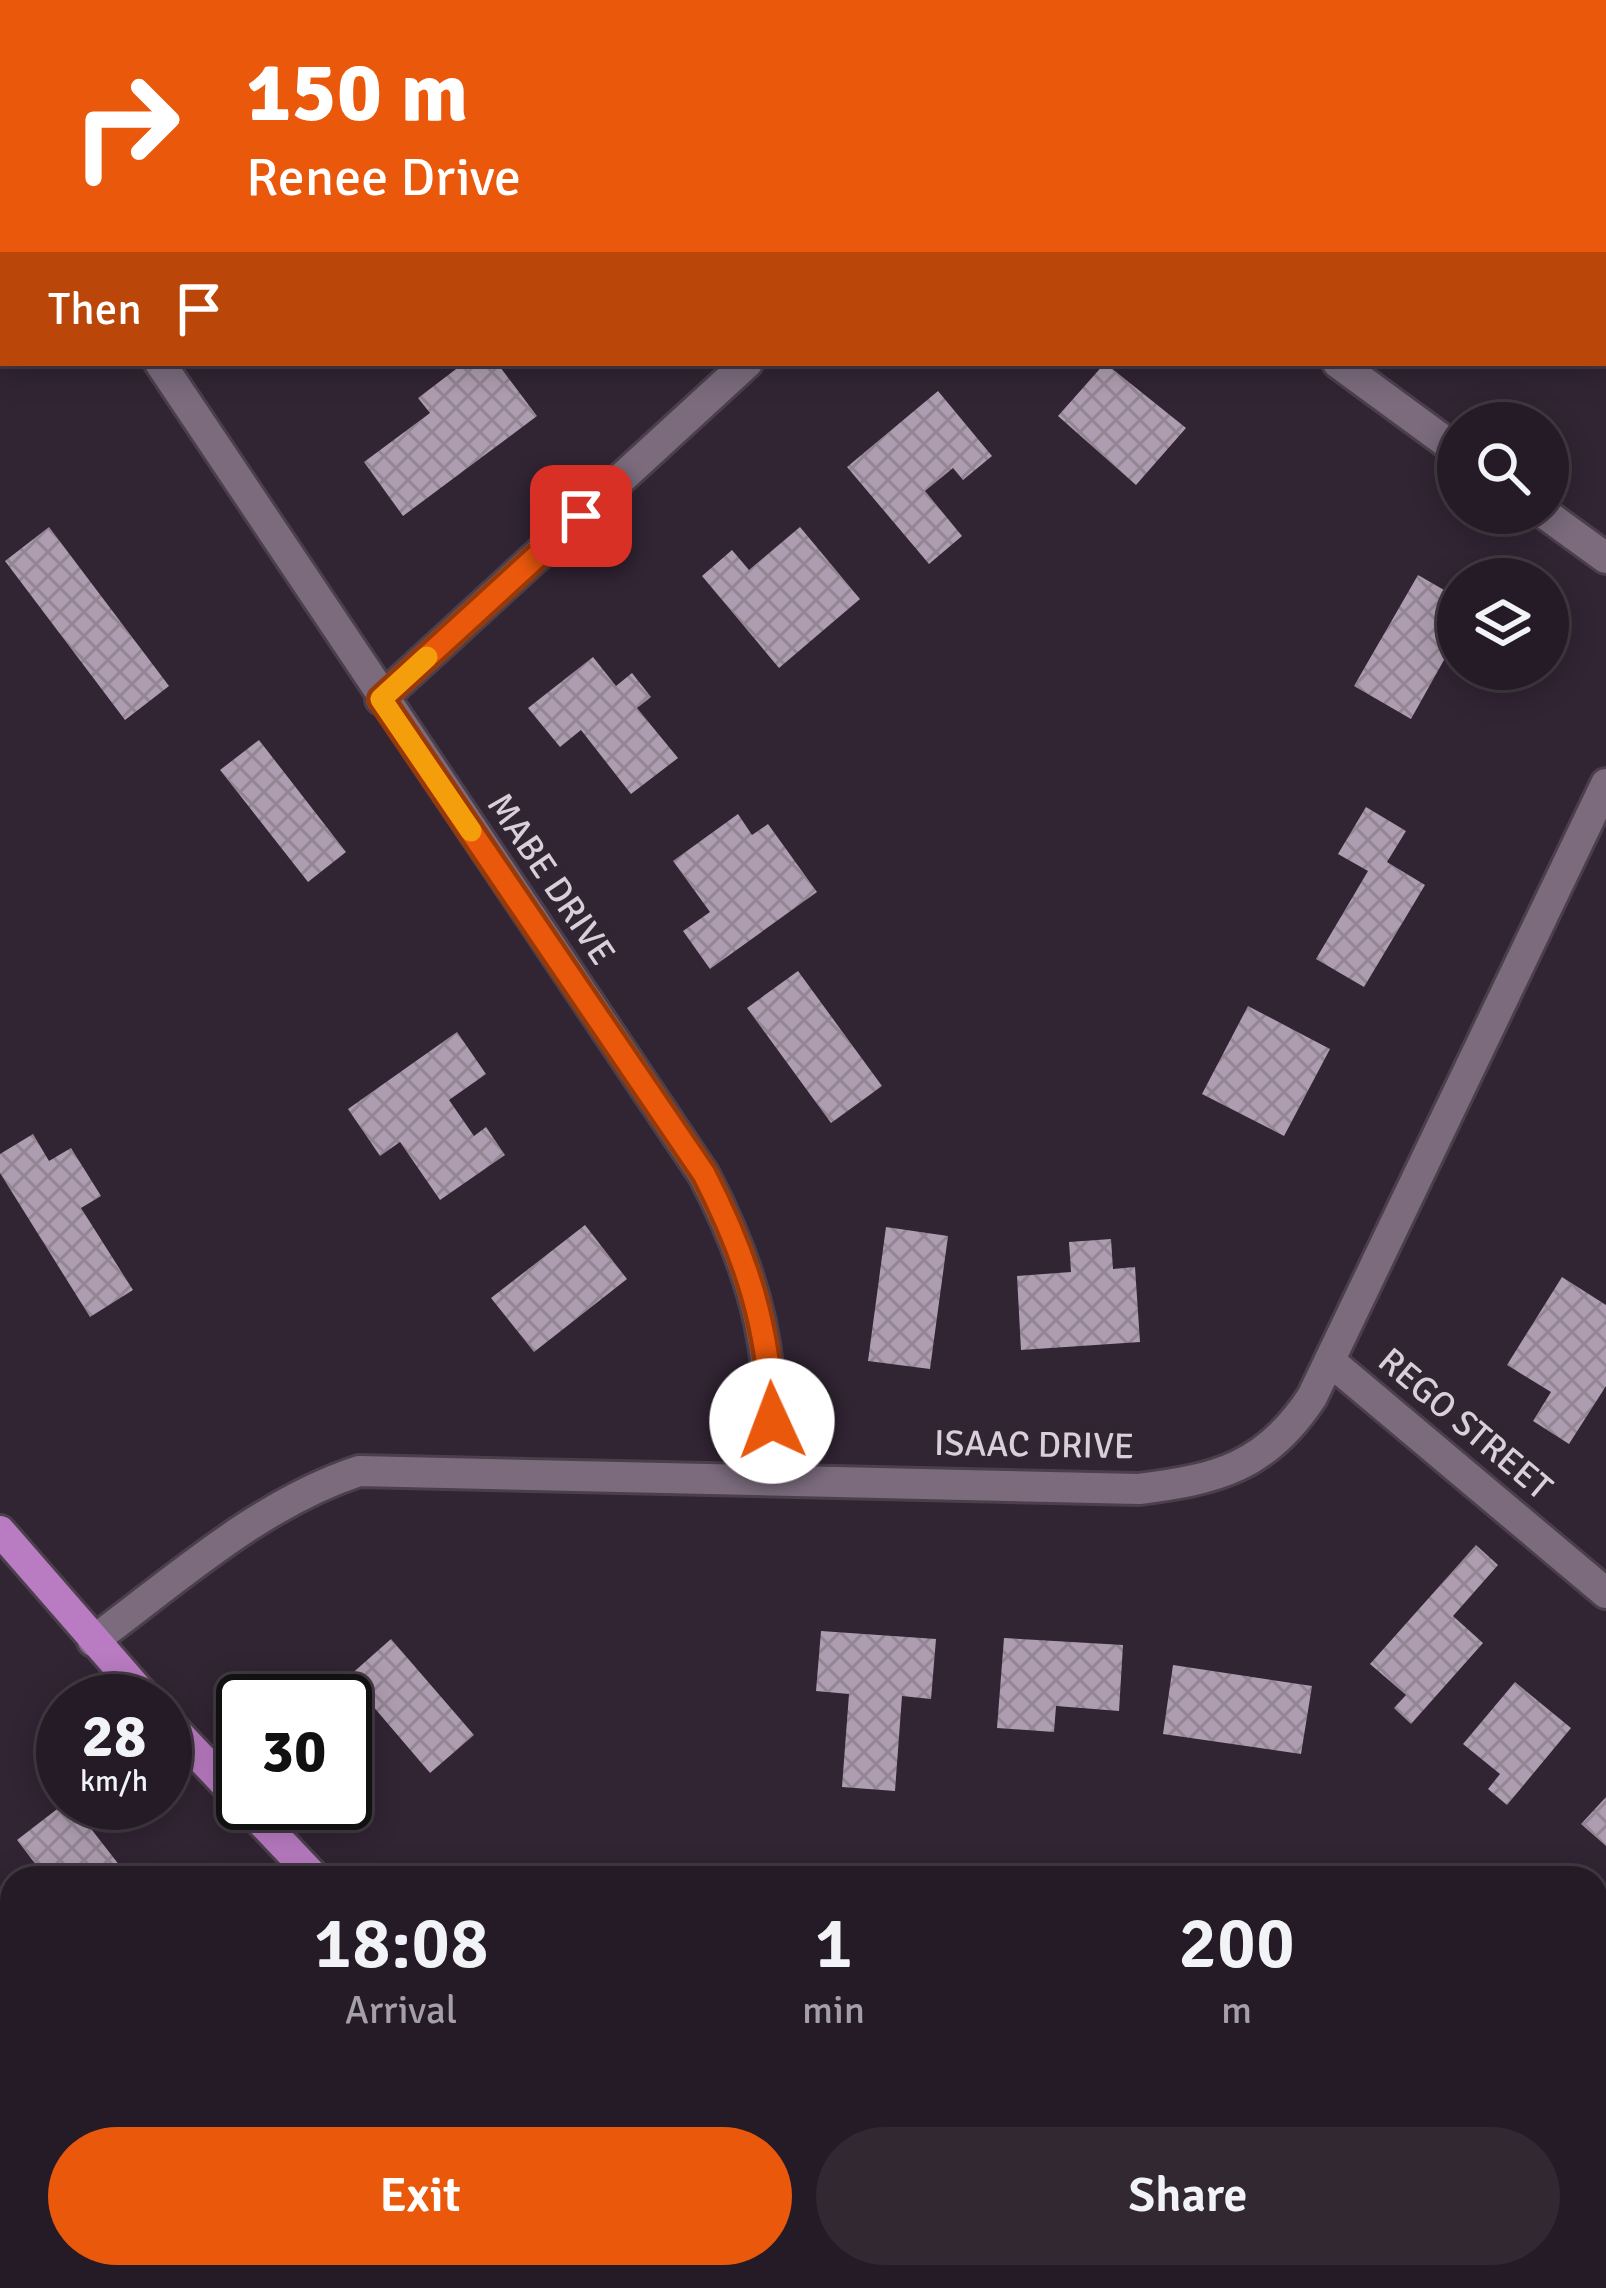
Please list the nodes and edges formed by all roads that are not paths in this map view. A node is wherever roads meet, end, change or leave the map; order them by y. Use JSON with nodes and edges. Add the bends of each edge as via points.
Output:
{"nodes":[{"id":1,"x":162,"y":366,"type":"edge"},
{"id":2,"x":744,"y":366,"type":"edge"},
{"id":3,"x":1341,"y":366,"type":"edge"},
{"id":4,"x":1437,"y":436,"type":"edge"},
{"id":5,"x":1569,"y":531,"type":"edge"},
{"id":6,"x":1606,"y":558,"type":"edge"},
{"id":7,"x":381,"y":699,"type":"junction"},
{"id":8,"x":1606,"y":784,"type":"edge"},
{"id":9,"x":1330,"y":1361,"type":"junction"},
{"id":10,"x":766,"y":1477,"type":"junction"},
{"id":11,"x":0,"y":1531,"type":"edge"},
{"id":12,"x":1606,"y":1593,"type":"edge"},
{"id":13,"x":93,"y":1641,"type":"junction"},
{"id":14,"x":123,"y":1674,"type":"edge"},
{"id":15,"x":192,"y":1748,"type":"edge"},
{"id":16,"x":304,"y":1866,"type":"edge"}],
"edges":[{"from":1,"to":7,"type":"street","name":"MABE DRIVE"},
{"from":2,"to":7,"type":"street"},
{"from":3,"to":4,"type":"street"},
{"from":5,"to":6,"type":"street"},
{"from":7,"to":10,"type":"street","name":"MABE DRIVE","via":[[704,1174],[738,1240],[770,1361]]},
{"from":8,"to":9,"type":"street","name":"ISAAC DRIVE"},
{"from":9,"to":10,"type":"street","name":"ISAAC DRIVE","via":[[1297,1419],[1268,1450],[1204,1481],[1139,1489]]},
{"from":9,"to":12,"type":"street","name":"REGO STREET"},
{"from":10,"to":13,"type":"street","name":"ISAAC DRIVE","via":[[359,1471],[247,1527]]},
{"from":11,"to":13,"type":"main road"},
{"from":13,"to":14,"type":"main road"},
{"from":15,"to":16,"type":"main road"}]}
